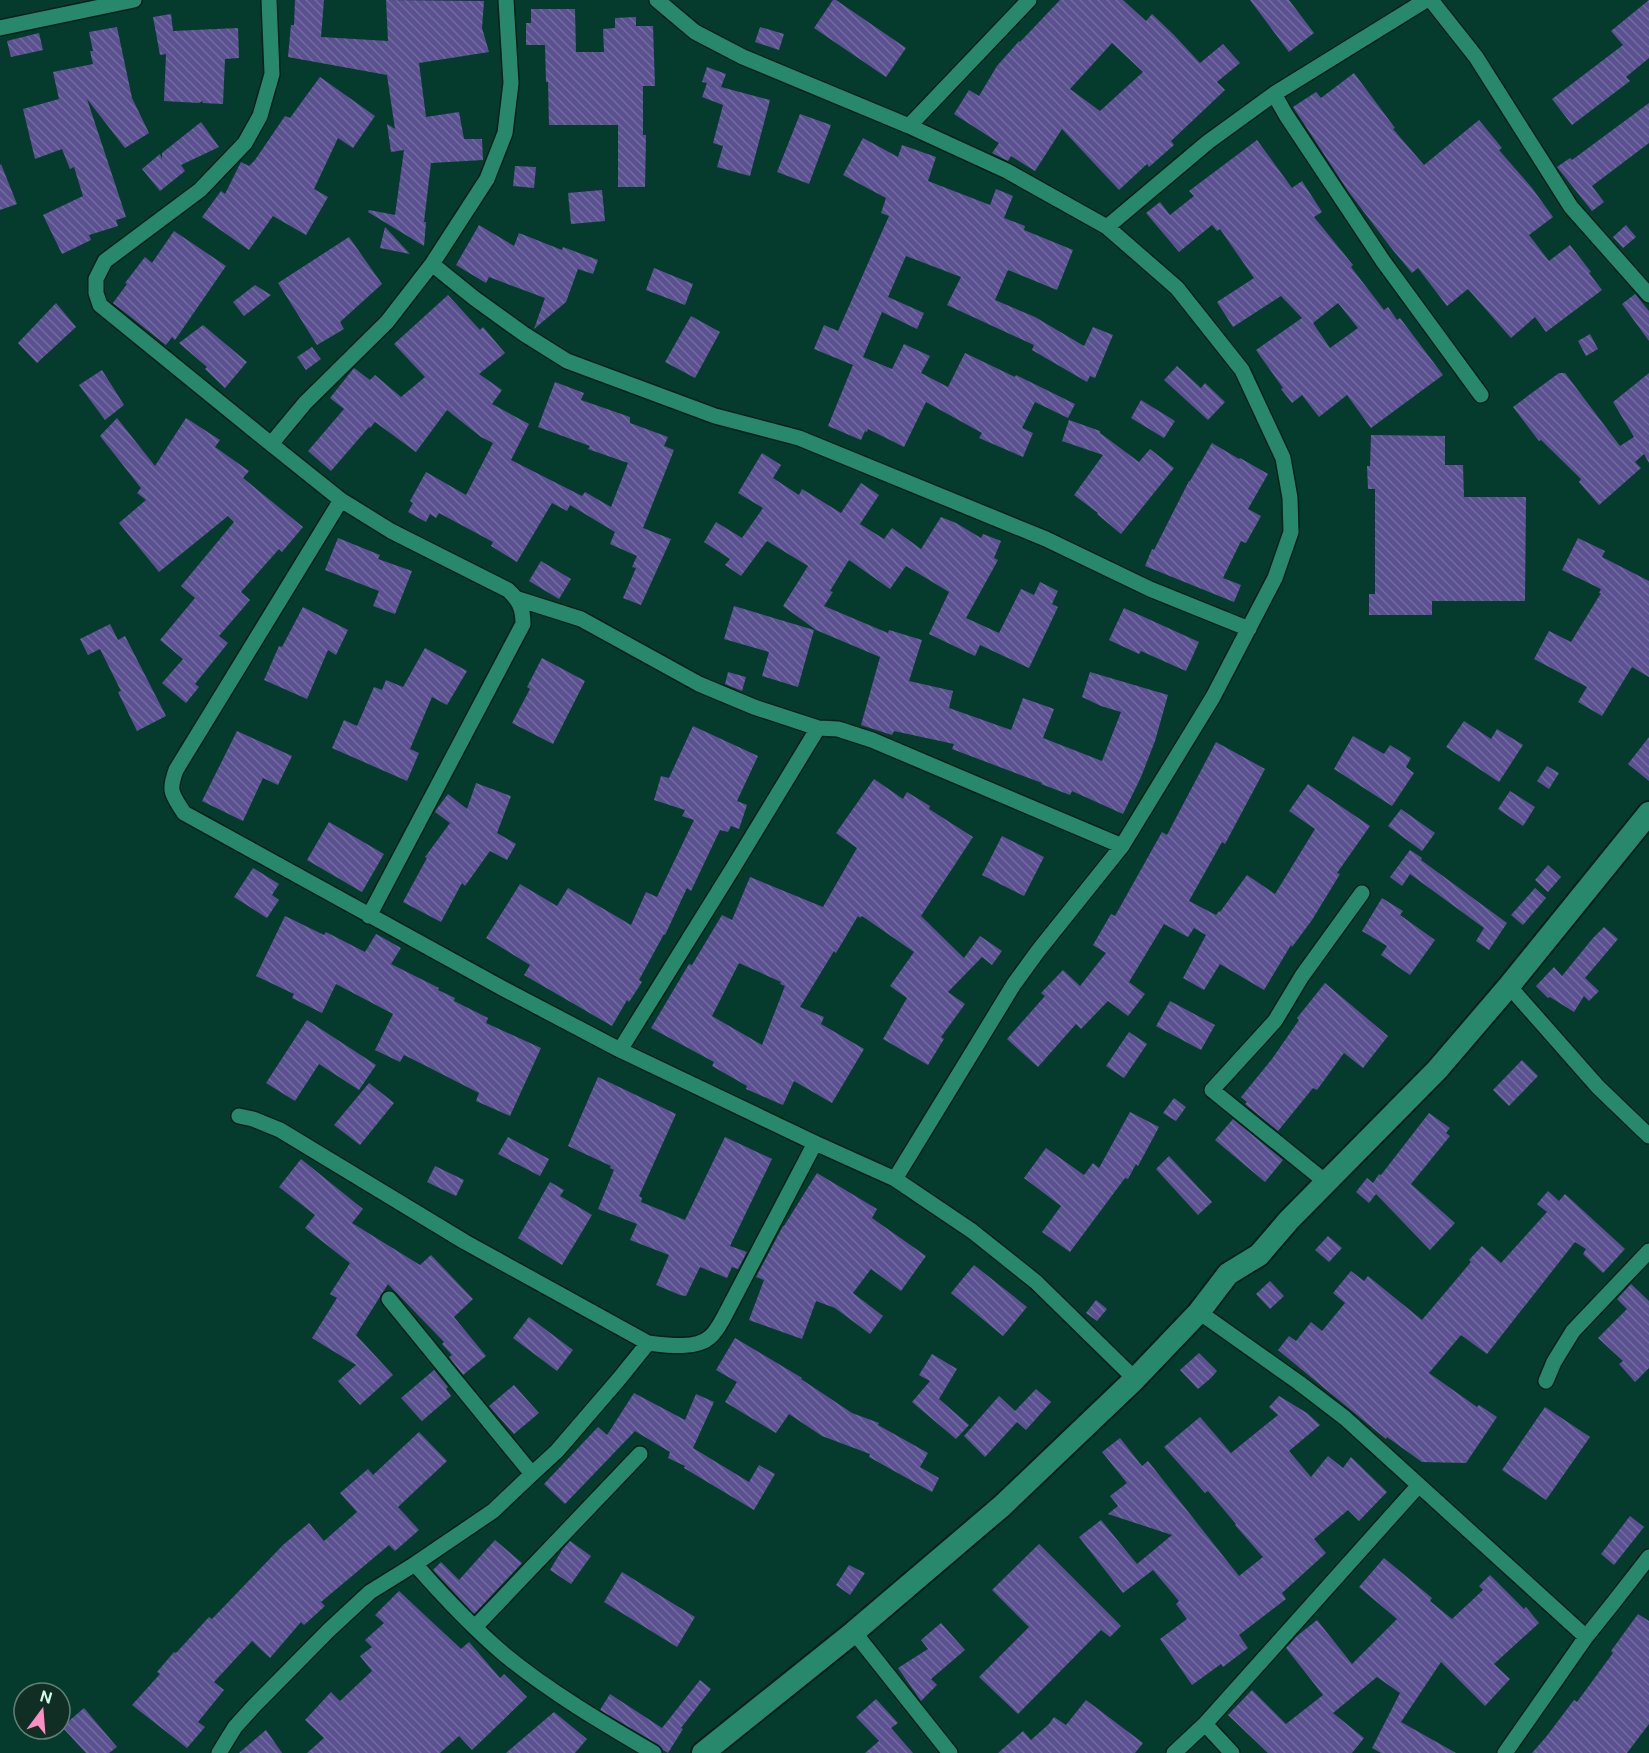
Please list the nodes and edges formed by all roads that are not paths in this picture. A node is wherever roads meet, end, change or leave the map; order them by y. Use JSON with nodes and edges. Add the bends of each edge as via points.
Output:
{"nodes":[{"id":1,"x":134,"y":0,"type":"edge"},
{"id":2,"x":269,"y":0,"type":"edge"},
{"id":3,"x":506,"y":0,"type":"edge"},
{"id":4,"x":657,"y":0,"type":"edge"},
{"id":5,"x":1029,"y":0,"type":"edge"},
{"id":6,"x":1426,"y":0,"type":"edge"},
{"id":7,"x":1431,"y":0,"type":"edge"},
{"id":8,"x":0,"y":28,"type":"edge"},
{"id":9,"x":1274,"y":94,"type":"junction"},
{"id":10,"x":909,"y":126,"type":"junction"},
{"id":11,"x":1107,"y":227,"type":"junction"},
{"id":12,"x":432,"y":264,"type":"junction"},
{"id":13,"x":1649,"y":295,"type":"edge"},
{"id":14,"x":1481,"y":395,"type":"dead end"},
{"id":15,"x":272,"y":444,"type":"junction"},
{"id":16,"x":341,"y":500,"type":"junction"},
{"id":17,"x":518,"y":599,"type":"junction"},
{"id":18,"x":1250,"y":629,"type":"junction"},
{"id":19,"x":818,"y":728,"type":"junction"},
{"id":20,"x":1649,"y":813,"type":"edge"},
{"id":21,"x":1122,"y":846,"type":"junction"},
{"id":22,"x":1362,"y":893,"type":"dead end"},
{"id":23,"x":369,"y":916,"type":"junction"},
{"id":24,"x":1509,"y":986,"type":"junction"},
{"id":25,"x":620,"y":1050,"type":"junction"},
{"id":26,"x":239,"y":1116,"type":"dead end"},
{"id":27,"x":1649,"y":1136,"type":"edge"},
{"id":28,"x":815,"y":1143,"type":"junction"},
{"id":29,"x":895,"y":1179,"type":"junction"},
{"id":30,"x":1327,"y":1183,"type":"junction"},
{"id":31,"x":1649,"y":1251,"type":"edge"},
{"id":32,"x":389,"y":1299,"type":"dead end"},
{"id":33,"x":1199,"y":1312,"type":"junction"},
{"id":34,"x":648,"y":1343,"type":"junction"},
{"id":35,"x":1136,"y":1379,"type":"junction"},
{"id":36,"x":1546,"y":1382,"type":"dead end"},
{"id":37,"x":640,"y":1455,"type":"dead end"},
{"id":38,"x":532,"y":1474,"type":"junction"},
{"id":39,"x":1419,"y":1485,"type":"junction"},
{"id":40,"x":1649,"y":1557,"type":"edge"},
{"id":41,"x":415,"y":1564,"type":"junction"},
{"id":42,"x":475,"y":1627,"type":"junction"},
{"id":43,"x":854,"y":1632,"type":"junction"},
{"id":44,"x":1586,"y":1637,"type":"junction"},
{"id":45,"x":1205,"y":1724,"type":"junction"},
{"id":46,"x":219,"y":1753,"type":"edge"},
{"id":47,"x":654,"y":1753,"type":"edge"},
{"id":48,"x":703,"y":1753,"type":"edge"},
{"id":49,"x":950,"y":1753,"type":"edge"},
{"id":50,"x":1173,"y":1753,"type":"edge"},
{"id":51,"x":1232,"y":1753,"type":"edge"},
{"id":52,"x":1505,"y":1753,"type":"edge"}],
"edges":[{"from":1,"to":8,"type":"street"},
{"from":2,"to":15,"type":"street","via":[[272,74],[260,116],[245,143],[200,190],[105,261],[96,279],[96,293],[100,305]]},
{"from":3,"to":12,"type":"street","via":[[511,83],[505,134],[487,179]]},
{"from":4,"to":10,"type":"street","via":[[695,32],[743,57]]},
{"from":5,"to":10,"type":"street"},
{"from":6,"to":9,"type":"street"},
{"from":7,"to":13,"type":"street","via":[[1476,57],[1571,207]]},
{"from":9,"to":11,"type":"street","via":[[1208,142]]},
{"from":9,"to":14,"type":"street","via":[[1383,261]]},
{"from":10,"to":11,"type":"street","via":[[1006,171]]},
{"from":11,"to":18,"type":"street","via":[[1177,288],[1236,362],[1283,458],[1291,532],[1275,578]]},
{"from":12,"to":15,"type":"street","via":[[387,322],[305,403]]},
{"from":12,"to":18,"type":"street","via":[[524,334],[567,361],[716,416],[799,438],[1046,539],[1150,589]]},
{"from":15,"to":16,"type":"street"},
{"from":16,"to":17,"type":"street"},
{"from":16,"to":23,"type":"street","via":[[176,770],[171,790],[184,813]]},
{"from":17,"to":19,"type":"street","via":[[581,619],[699,684]]},
{"from":17,"to":23,"type":"street","via":[[523,624]]},
{"from":18,"to":21,"type":"street"},
{"from":19,"to":21,"type":"street","via":[[838,729],[872,740]]},
{"from":19,"to":25,"type":"street"},
{"from":20,"to":24,"type":"main road"},
{"from":21,"to":29,"type":"street","via":[[1014,984]]},
{"from":22,"to":30,"type":"street","via":[[1275,1021],[1212,1090]]},
{"from":23,"to":25,"type":"street"},
{"from":24,"to":27,"type":"street","via":[[1598,1087]]},
{"from":24,"to":30,"type":"main road","via":[[1437,1070]]},
{"from":25,"to":28,"type":"street"},
{"from":26,"to":34,"type":"street","via":[[280,1130],[465,1242]]},
{"from":28,"to":29,"type":"street"},
{"from":28,"to":34,"type":"street","via":[[713,1335],[696,1344]]},
{"from":29,"to":35,"type":"street","via":[[972,1231],[1036,1282]]},
{"from":30,"to":33,"type":"main road","via":[[1259,1255],[1228,1274]]},
{"from":31,"to":36,"type":"street","via":[[1573,1332]]},
{"from":32,"to":38,"type":"street"},
{"from":33,"to":35,"type":"main road"},
{"from":33,"to":39,"type":"street","via":[[1345,1418]]},
{"from":34,"to":38,"type":"street"},
{"from":35,"to":43,"type":"main road","via":[[1002,1506]]},
{"from":37,"to":42,"type":"street"},
{"from":38,"to":41,"type":"street","via":[[493,1510]]},
{"from":39,"to":44,"type":"street"},
{"from":39,"to":45,"type":"street"},
{"from":40,"to":44,"type":"street"},
{"from":41,"to":42,"type":"street"},
{"from":41,"to":46,"type":"street","via":[[370,1592],[329,1630],[235,1727]]},
{"from":42,"to":47,"type":"street","via":[[506,1655],[586,1713]]},
{"from":43,"to":48,"type":"main road"},
{"from":43,"to":49,"type":"street"},
{"from":44,"to":52,"type":"street"},
{"from":45,"to":50,"type":"street"},
{"from":45,"to":51,"type":"street"}]}
